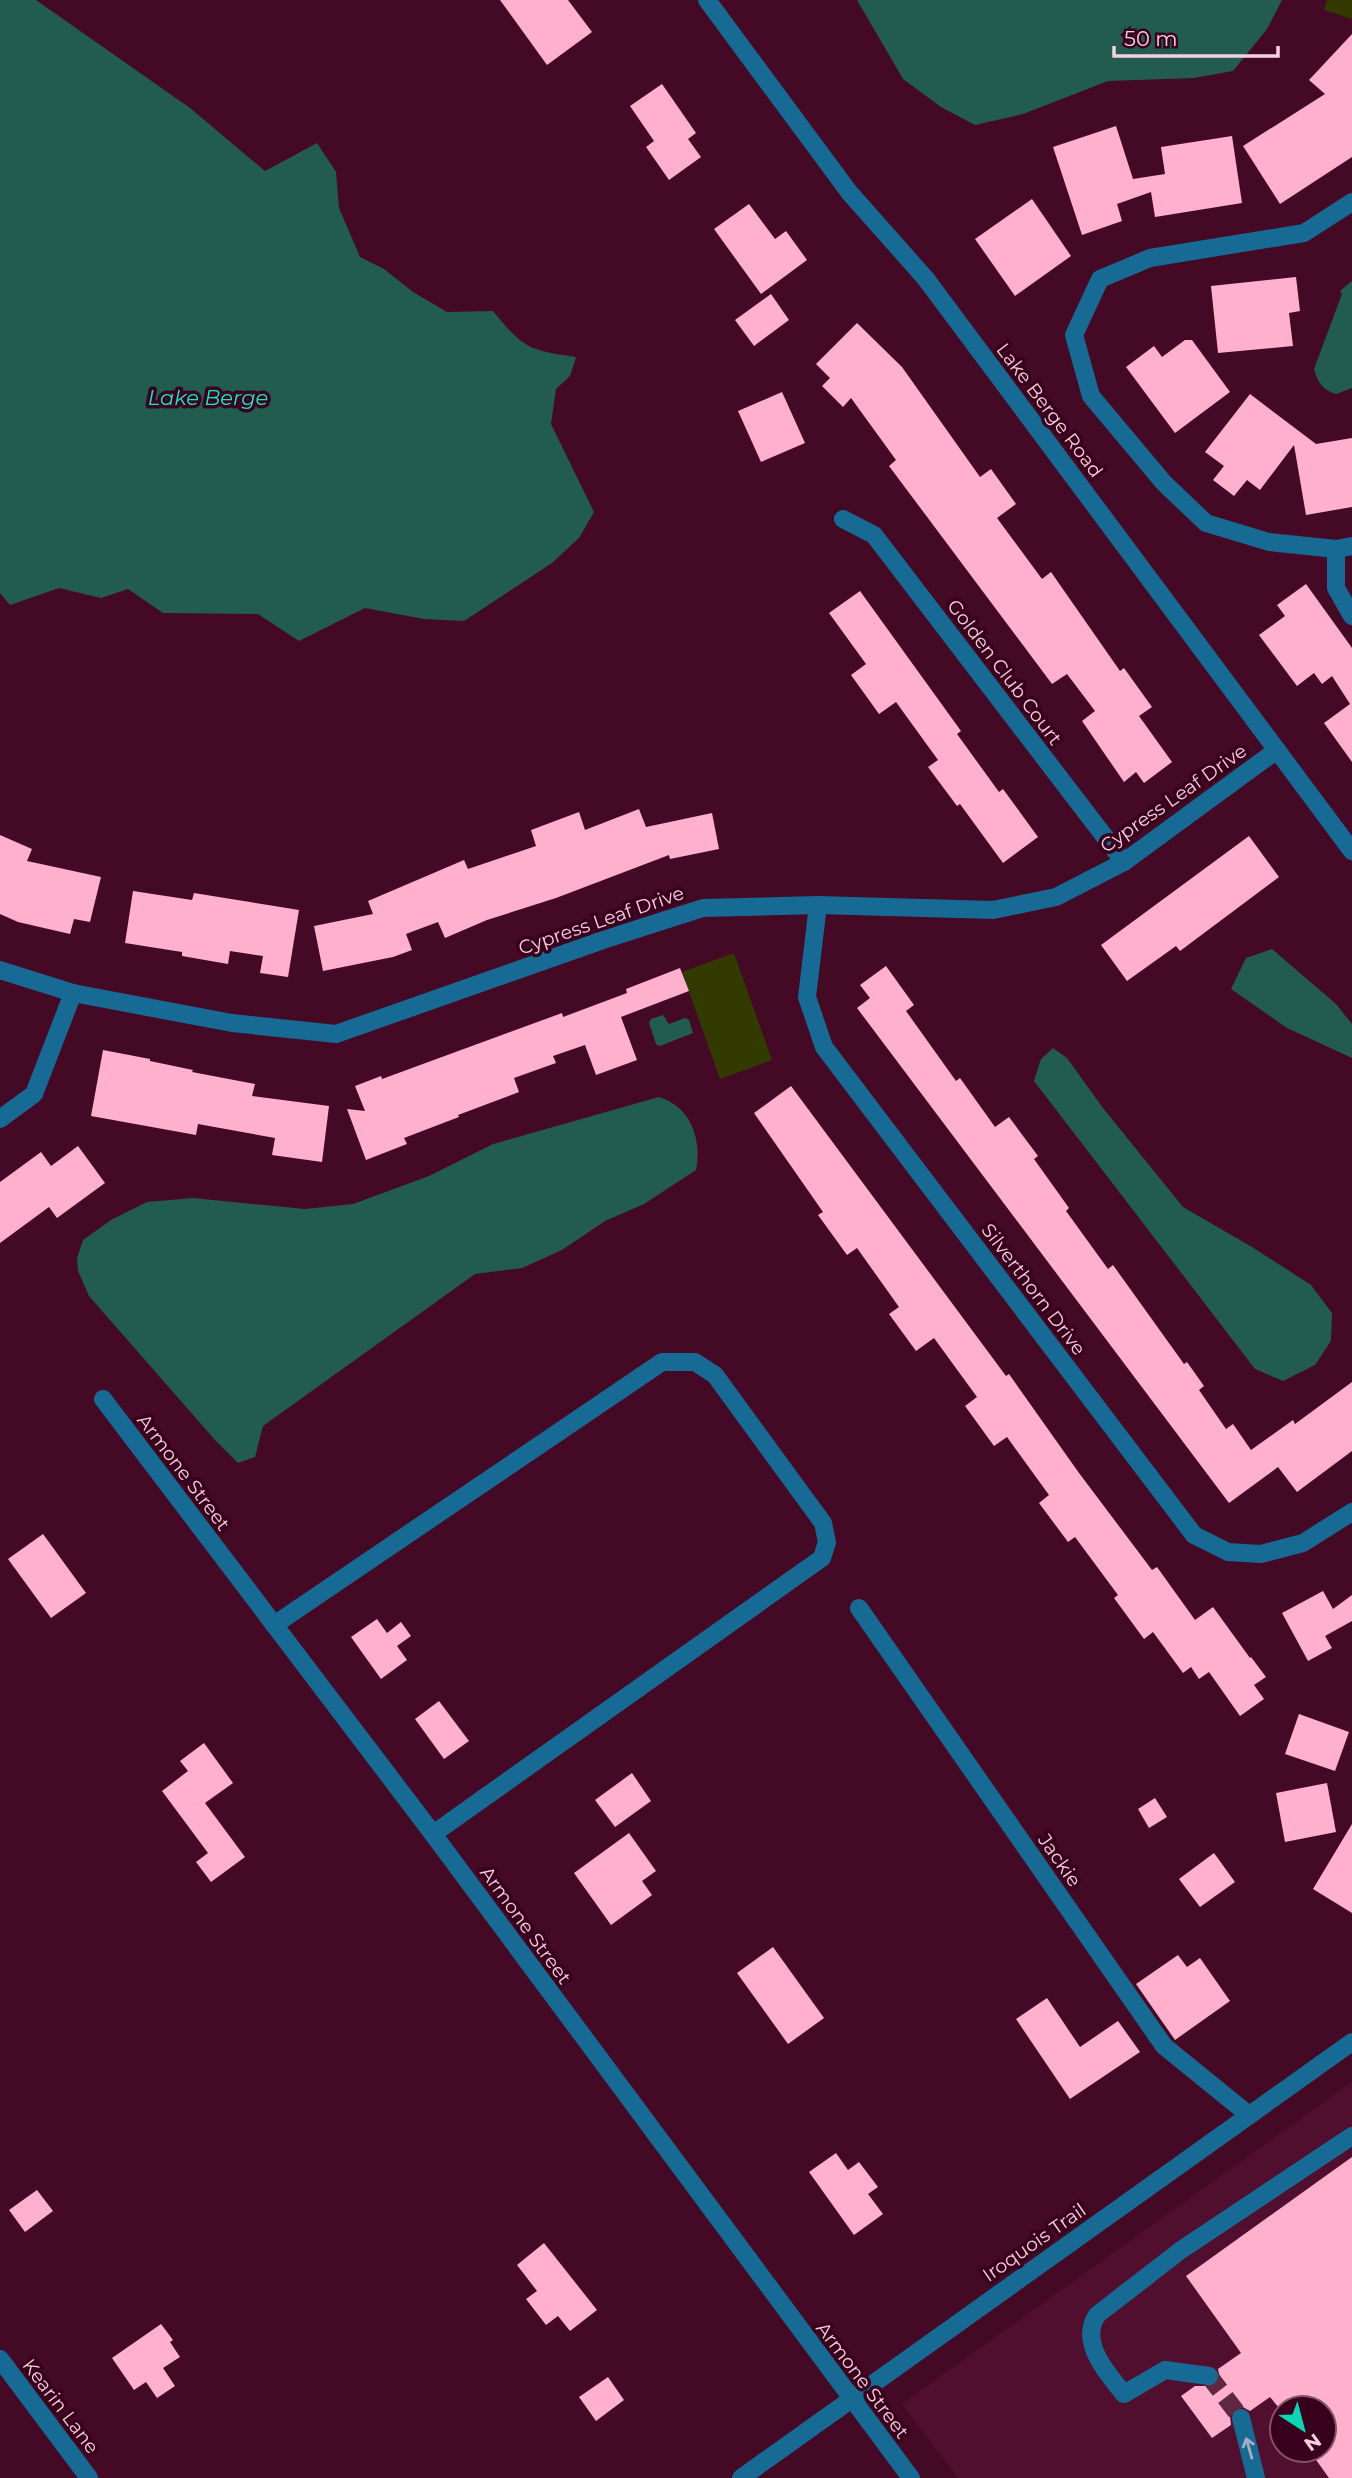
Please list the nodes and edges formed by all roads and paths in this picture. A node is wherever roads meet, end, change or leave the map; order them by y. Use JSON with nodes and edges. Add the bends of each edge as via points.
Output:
{"nodes":[{"id":1,"x":707,"y":0,"type":"edge"},
{"id":2,"x":1352,"y":202,"type":"edge"},
{"id":3,"x":843,"y":519,"type":"dead end"},
{"id":4,"x":1344,"y":548,"type":"edge"},
{"id":5,"x":1352,"y":616,"type":"edge"},
{"id":6,"x":1277,"y":750,"type":"junction"},
{"id":7,"x":1352,"y":851,"type":"edge"},
{"id":8,"x":1124,"y":862,"type":"junction"},
{"id":9,"x":818,"y":905,"type":"junction"},
{"id":10,"x":0,"y":971,"type":"edge"},
{"id":11,"x":73,"y":993,"type":"junction"},
{"id":12,"x":0,"y":1119,"type":"edge"},
{"id":13,"x":103,"y":1399,"type":"dead end"},
{"id":14,"x":1352,"y":1512,"type":"edge"},
{"id":15,"x":859,"y":1608,"type":"dead end"},
{"id":16,"x":274,"y":1625,"type":"junction"},
{"id":17,"x":433,"y":1834,"type":"junction"},
{"id":18,"x":1352,"y":2042,"type":"edge"},
{"id":19,"x":1249,"y":2115,"type":"junction"},
{"id":20,"x":1352,"y":2136,"type":"edge"},
{"id":21,"x":0,"y":2359,"type":"edge"},
{"id":22,"x":1209,"y":2376,"type":"tunnel mouth"},
{"id":23,"x":850,"y":2399,"type":"junction"},
{"id":24,"x":1241,"y":2418,"type":"tunnel mouth"},
{"id":25,"x":89,"y":2478,"type":"edge"},
{"id":26,"x":741,"y":2478,"type":"edge"},
{"id":27,"x":911,"y":2478,"type":"edge"},
{"id":28,"x":1256,"y":2478,"type":"edge"}],
"edges":[{"from":1,"to":6,"type":"street","name":"Lake Berge Road","via":[[849,192],[926,279]]},
{"from":2,"to":4,"type":"street","via":[[1304,233],[1150,258],[1100,279],[1074,335],[1091,396],[1164,483],[1206,523],[1269,542]]},
{"from":3,"to":8,"type":"street","name":"Golden Club Court","via":[[874,535]]},
{"from":4,"to":5,"type":"street","via":[[1336,588]]},
{"from":6,"to":7,"type":"street","name":"Lake Berge Road"},
{"from":6,"to":8,"type":"street","name":"Cypress Leaf Drive"},
{"from":8,"to":9,"type":"street","name":"Cypress Leaf Drive","via":[[1056,897],[993,910]]},
{"from":9,"to":11,"type":"street","name":"Cypress Leaf Drive","via":[[703,908],[336,1034],[232,1023]]},
{"from":9,"to":14,"type":"street","name":"Silverthorn Drive","via":[[807,997],[824,1047],[1194,1535],[1228,1552],[1262,1554],[1303,1544]]},
{"from":10,"to":11,"type":"street","name":"Cypress Leaf Drive"},
{"from":11,"to":12,"type":"street","via":[[34,1094]]},
{"from":13,"to":16,"type":"street","name":"Armone Street"},
{"from":15,"to":19,"type":"street","name":"Jackie","via":[[1164,2046]]},
{"from":16,"to":17,"type":"street","name":"Armone Street"},
{"from":16,"to":17,"type":"street","via":[[662,1362],[695,1362],[715,1375],[823,1523],[828,1542],[822,1559]]},
{"from":17,"to":23,"type":"street","name":"Armone Street"},
{"from":18,"to":19,"type":"street","name":"Iroquois Trail"},
{"from":19,"to":23,"type":"street","name":"Iroquois Trail"},
{"from":20,"to":22,"type":"street","via":[[1181,2250],[1091,2324],[1101,2365],[1124,2394],[1165,2370]]},
{"from":21,"to":25,"type":"street","name":"Kearin Lane"},
{"from":23,"to":26,"type":"street","name":"Iroquois Trail"},
{"from":23,"to":27,"type":"street","name":"Armone Street"},
{"from":28,"to":24,"type":"street","one_way":true}]}
